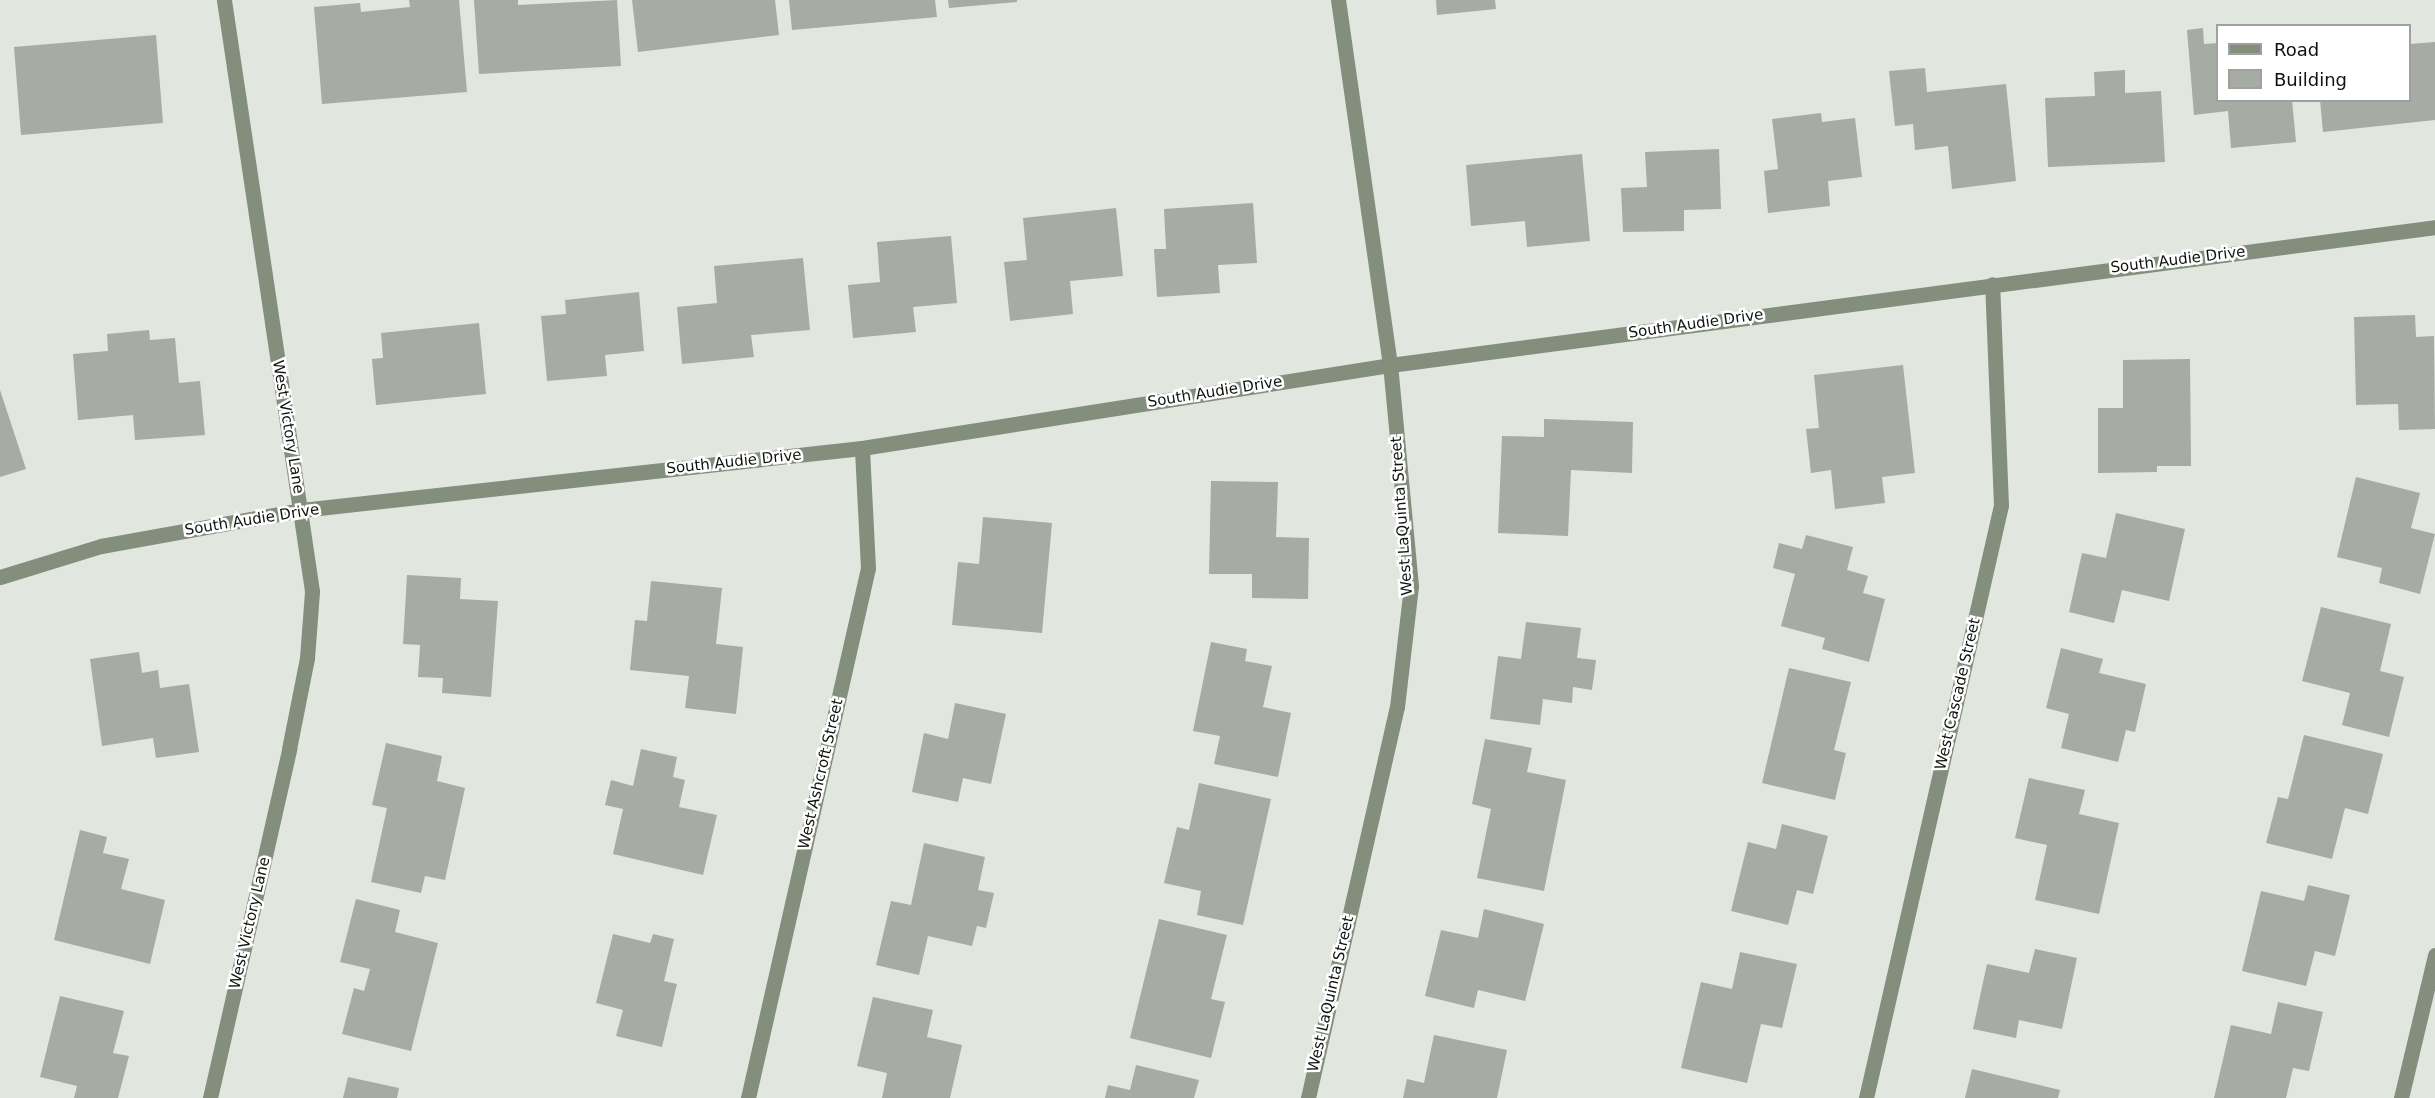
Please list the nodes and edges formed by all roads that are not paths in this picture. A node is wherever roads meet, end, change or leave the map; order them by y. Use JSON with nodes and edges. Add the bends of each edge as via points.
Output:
{"nodes":[{"id":1,"x":224,"y":0,"type":"edge"},
{"id":2,"x":1338,"y":0,"type":"edge"},
{"id":3,"x":2435,"y":227,"type":"edge"},
{"id":4,"x":1992,"y":284,"type":"junction"},
{"id":5,"x":1389,"y":365,"type":"junction"},
{"id":6,"x":862,"y":448,"type":"junction"},
{"id":7,"x":301,"y":510,"type":"junction"},
{"id":8,"x":0,"y":577,"type":"edge"},
{"id":9,"x":2435,"y":955,"type":"edge"},
{"id":10,"x":210,"y":1098,"type":"edge"},
{"id":11,"x":748,"y":1098,"type":"edge"},
{"id":12,"x":1308,"y":1098,"type":"edge"},
{"id":13,"x":1866,"y":1098,"type":"edge"},
{"id":14,"x":2401,"y":1098,"type":"edge"}],
"edges":[{"from":1,"to":7,"type":"street","name":"West Victory Lane"},
{"from":2,"to":5,"type":"street","name":"West LaQuinta Street"},
{"from":3,"to":4,"type":"street","name":"South Audie Drive"},
{"from":4,"to":5,"type":"street","name":"South Audie Drive"},
{"from":4,"to":13,"type":"street","name":"West Cascade Street","via":[[2001,505]]},
{"from":5,"to":6,"type":"street","name":"South Audie Drive"},
{"from":5,"to":12,"type":"street","name":"West LaQuinta Street","via":[[1411,586],[1397,707]]},
{"from":6,"to":7,"type":"street","name":"South Audie Drive"},
{"from":6,"to":11,"type":"street","name":"West Ashcroft Street","via":[[868,568]]},
{"from":7,"to":8,"type":"street","name":"South Audie Drive","via":[[101,546]]},
{"from":7,"to":10,"type":"street","name":"West Victory Lane","via":[[312,591],[307,658]]},
{"from":9,"to":14,"type":"street"}]}
